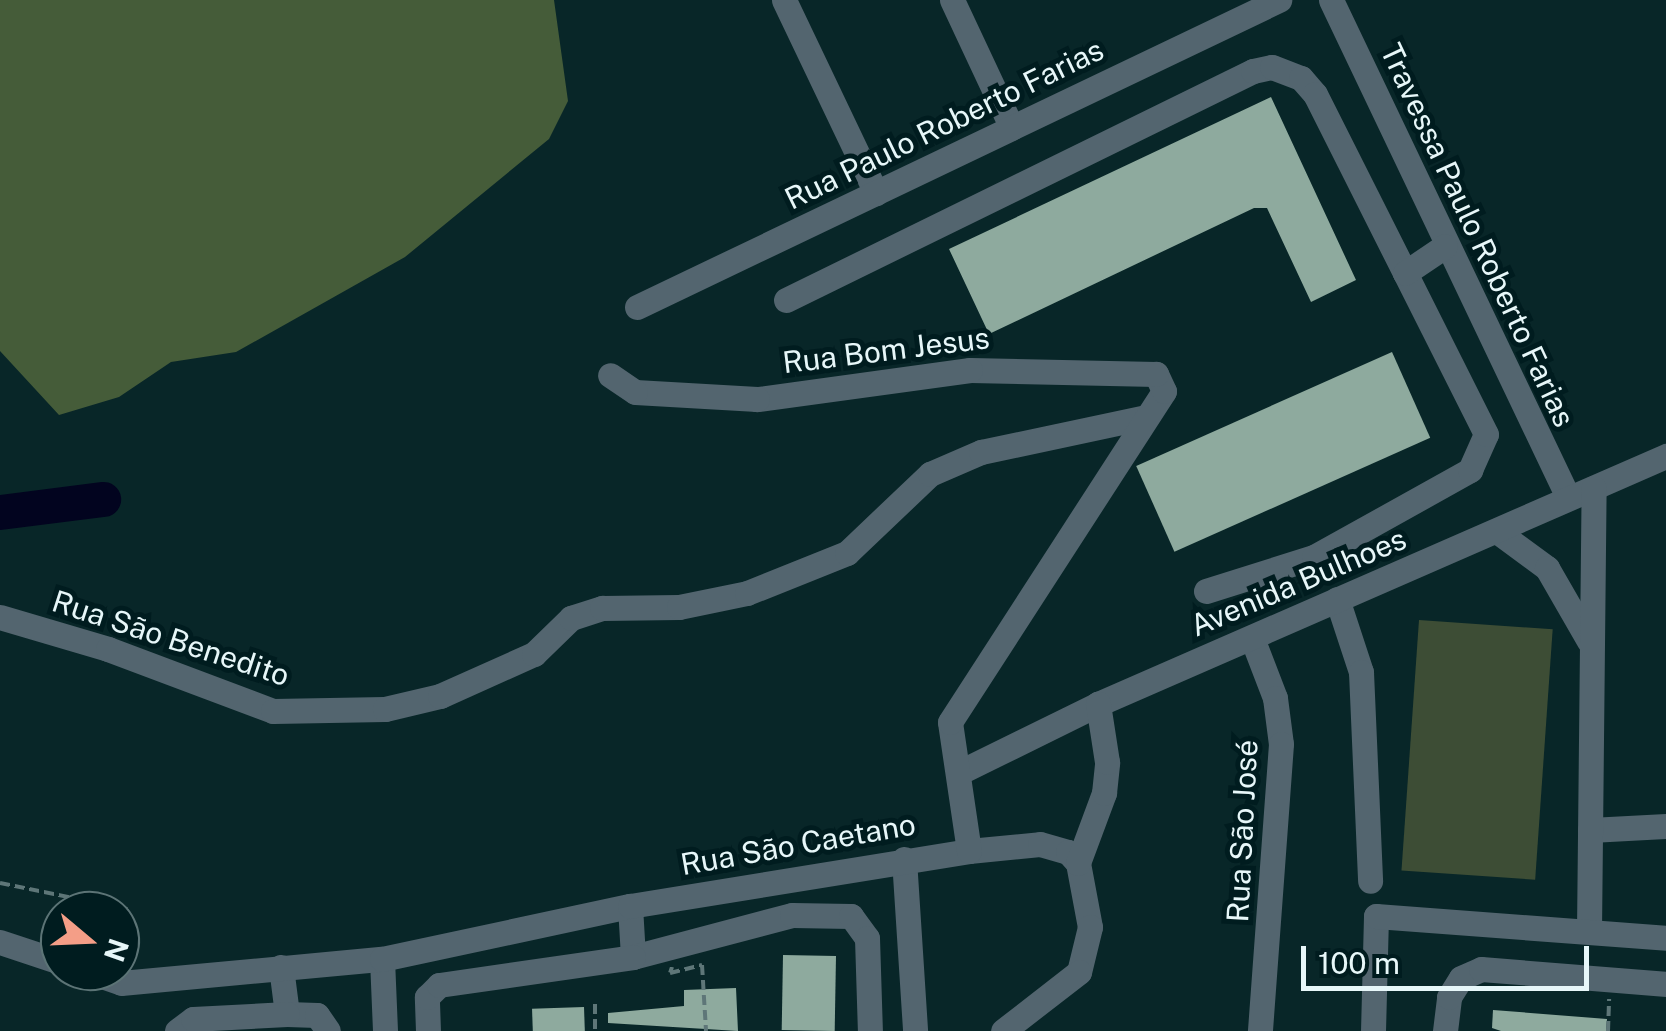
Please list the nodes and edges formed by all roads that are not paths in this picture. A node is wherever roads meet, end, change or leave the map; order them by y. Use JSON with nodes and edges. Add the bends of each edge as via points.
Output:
{"nodes":[{"id":1,"x":784,"y":0,"type":"edge"},
{"id":2,"x":952,"y":0,"type":"edge"},
{"id":3,"x":1279,"y":0,"type":"edge"},
{"id":4,"x":1331,"y":0,"type":"edge"},
{"id":5,"x":1012,"y":128,"type":"junction"},
{"id":6,"x":876,"y":193,"type":"junction"},
{"id":7,"x":1445,"y":246,"type":"junction"},
{"id":8,"x":1404,"y":272,"type":"junction"},
{"id":9,"x":786,"y":300,"type":"dead end"},
{"id":10,"x":637,"y":307,"type":"dead end"},
{"id":11,"x":610,"y":375,"type":"dead end"},
{"id":12,"x":1146,"y":417,"type":"junction"},
{"id":13,"x":1666,"y":456,"type":"edge"},
{"id":14,"x":1594,"y":488,"type":"junction"},
{"id":15,"x":1568,"y":497,"type":"junction"},
{"id":16,"x":1498,"y":532,"type":"junction"},
{"id":17,"x":1206,"y":591,"type":"dead end"},
{"id":18,"x":1337,"y":599,"type":"junction"},
{"id":19,"x":0,"y":617,"type":"edge"},
{"id":20,"x":1252,"y":638,"type":"junction"},
{"id":21,"x":1590,"y":641,"type":"junction"},
{"id":22,"x":1098,"y":704,"type":"junction"},
{"id":23,"x":958,"y":772,"type":"junction"},
{"id":24,"x":1666,"y":826,"type":"edge"},
{"id":25,"x":1590,"y":830,"type":"junction"},
{"id":26,"x":969,"y":851,"type":"junction"},
{"id":27,"x":904,"y":858,"type":"junction"},
{"id":28,"x":1078,"y":863,"type":"junction"},
{"id":29,"x":1370,"y":880,"type":"dead end"},
{"id":30,"x":630,"y":916,"type":"junction"},
{"id":31,"x":1589,"y":931,"type":"junction"},
{"id":32,"x":1657,"y":941,"type":"edge"},
{"id":33,"x":0,"y":942,"type":"edge"},
{"id":34,"x":40,"y":955,"type":"edge"},
{"id":35,"x":633,"y":957,"type":"junction"},
{"id":36,"x":382,"y":959,"type":"junction"},
{"id":37,"x":281,"y":967,"type":"junction"},
{"id":38,"x":140,"y":981,"type":"edge"},
{"id":39,"x":1658,"y":983,"type":"edge"},
{"id":40,"x":287,"y":1014,"type":"junction"},
{"id":41,"x":177,"y":1031,"type":"edge"},
{"id":42,"x":328,"y":1031,"type":"edge"},
{"id":43,"x":385,"y":1031,"type":"edge"},
{"id":44,"x":428,"y":1031,"type":"edge"},
{"id":45,"x":870,"y":1031,"type":"edge"},
{"id":46,"x":914,"y":1031,"type":"edge"},
{"id":47,"x":1003,"y":1031,"type":"edge"},
{"id":48,"x":1260,"y":1031,"type":"edge"},
{"id":49,"x":1374,"y":1031,"type":"edge"},
{"id":50,"x":1445,"y":1031,"type":"edge"}],
"edges":[{"from":1,"to":6,"type":"street"},
{"from":2,"to":5,"type":"street"},
{"from":3,"to":5,"type":"street","name":"Rua Paulo Roberto Farias"},
{"from":4,"to":7,"type":"street","name":"Travessa Paulo Roberto Farias"},
{"from":5,"to":6,"type":"street","name":"Rua Paulo Roberto Farias"},
{"from":6,"to":10,"type":"street","name":"Rua Paulo Roberto Farias"},
{"from":7,"to":8,"type":"street"},
{"from":7,"to":15,"type":"street","name":"Travessa Paulo Roberto Farias"},
{"from":8,"to":9,"type":"street","via":[[1315,94],[1302,78],[1272,67]]},
{"from":8,"to":17,"type":"street","via":[[1486,434],[1480,454],[1459,478],[1314,557]]},
{"from":11,"to":12,"type":"street","name":"Rua Bom Jesus","via":[[635,392],[757,399],[970,370],[1145,370],[1156,374],[1164,392]]},
{"from":12,"to":19,"type":"street","name":"Rua São Benedito","via":[[981,452],[930,474],[847,552],[747,594],[680,607],[602,608],[571,618],[534,654],[440,696],[386,709],[273,711],[108,648]]},
{"from":12,"to":23,"type":"street","via":[[950,722]]},
{"from":13,"to":14,"type":"street","name":"Avenida Bulhoes"},
{"from":14,"to":15,"type":"street","name":"Avenida Bulhoes"},
{"from":14,"to":21,"type":"street"},
{"from":15,"to":16,"type":"street","name":"Avenida Bulhoes"},
{"from":16,"to":18,"type":"street","name":"Avenida Bulhoes"},
{"from":16,"to":21,"type":"street","via":[[1547,568]]},
{"from":18,"to":20,"type":"street","name":"Avenida Bulhoes"},
{"from":18,"to":29,"type":"street","via":[[1360,672]]},
{"from":20,"to":22,"type":"street","name":"Avenida Bulhoes"},
{"from":20,"to":48,"type":"street","name":"Rua São José","via":[[1275,698],[1281,744]]},
{"from":21,"to":25,"type":"street"},
{"from":22,"to":23,"type":"street","name":"Avenida Bulhoes"},
{"from":22,"to":28,"type":"street","via":[[1107,762],[1104,793]]},
{"from":23,"to":26,"type":"street"},
{"from":24,"to":25,"type":"street"},
{"from":25,"to":31,"type":"street"},
{"from":26,"to":27,"type":"street","name":"Rua São Caetano"},
{"from":26,"to":28,"type":"street","name":"Rua São Caetano","via":[[1040,844],[1056,846]]},
{"from":27,"to":30,"type":"street","name":"Rua São Caetano"},
{"from":27,"to":46,"type":"street"},
{"from":28,"to":47,"type":"street","via":[[1090,927],[1079,972]]},
{"from":30,"to":35,"type":"street"},
{"from":30,"to":36,"type":"street","name":"Rua São Caetano"},
{"from":31,"to":32,"type":"street"},
{"from":31,"to":49,"type":"street","via":[[1376,916]]},
{"from":32,"to":39,"type":"street"},
{"from":33,"to":34,"type":"street"},
{"from":35,"to":44,"type":"street","via":[[440,985],[427,997]]},
{"from":35,"to":45,"type":"street","via":[[792,915],[851,916],[867,938]]},
{"from":36,"to":37,"type":"street","name":"Rua São Caetano"},
{"from":36,"to":43,"type":"street"},
{"from":37,"to":38,"type":"street","name":"Rua São Caetano"},
{"from":37,"to":40,"type":"street"},
{"from":39,"to":50,"type":"street","via":[[1481,969],[1461,978],[1449,997]]},
{"from":40,"to":41,"type":"street","via":[[193,1019]]},
{"from":40,"to":42,"type":"street","via":[[317,1015]]}]}
